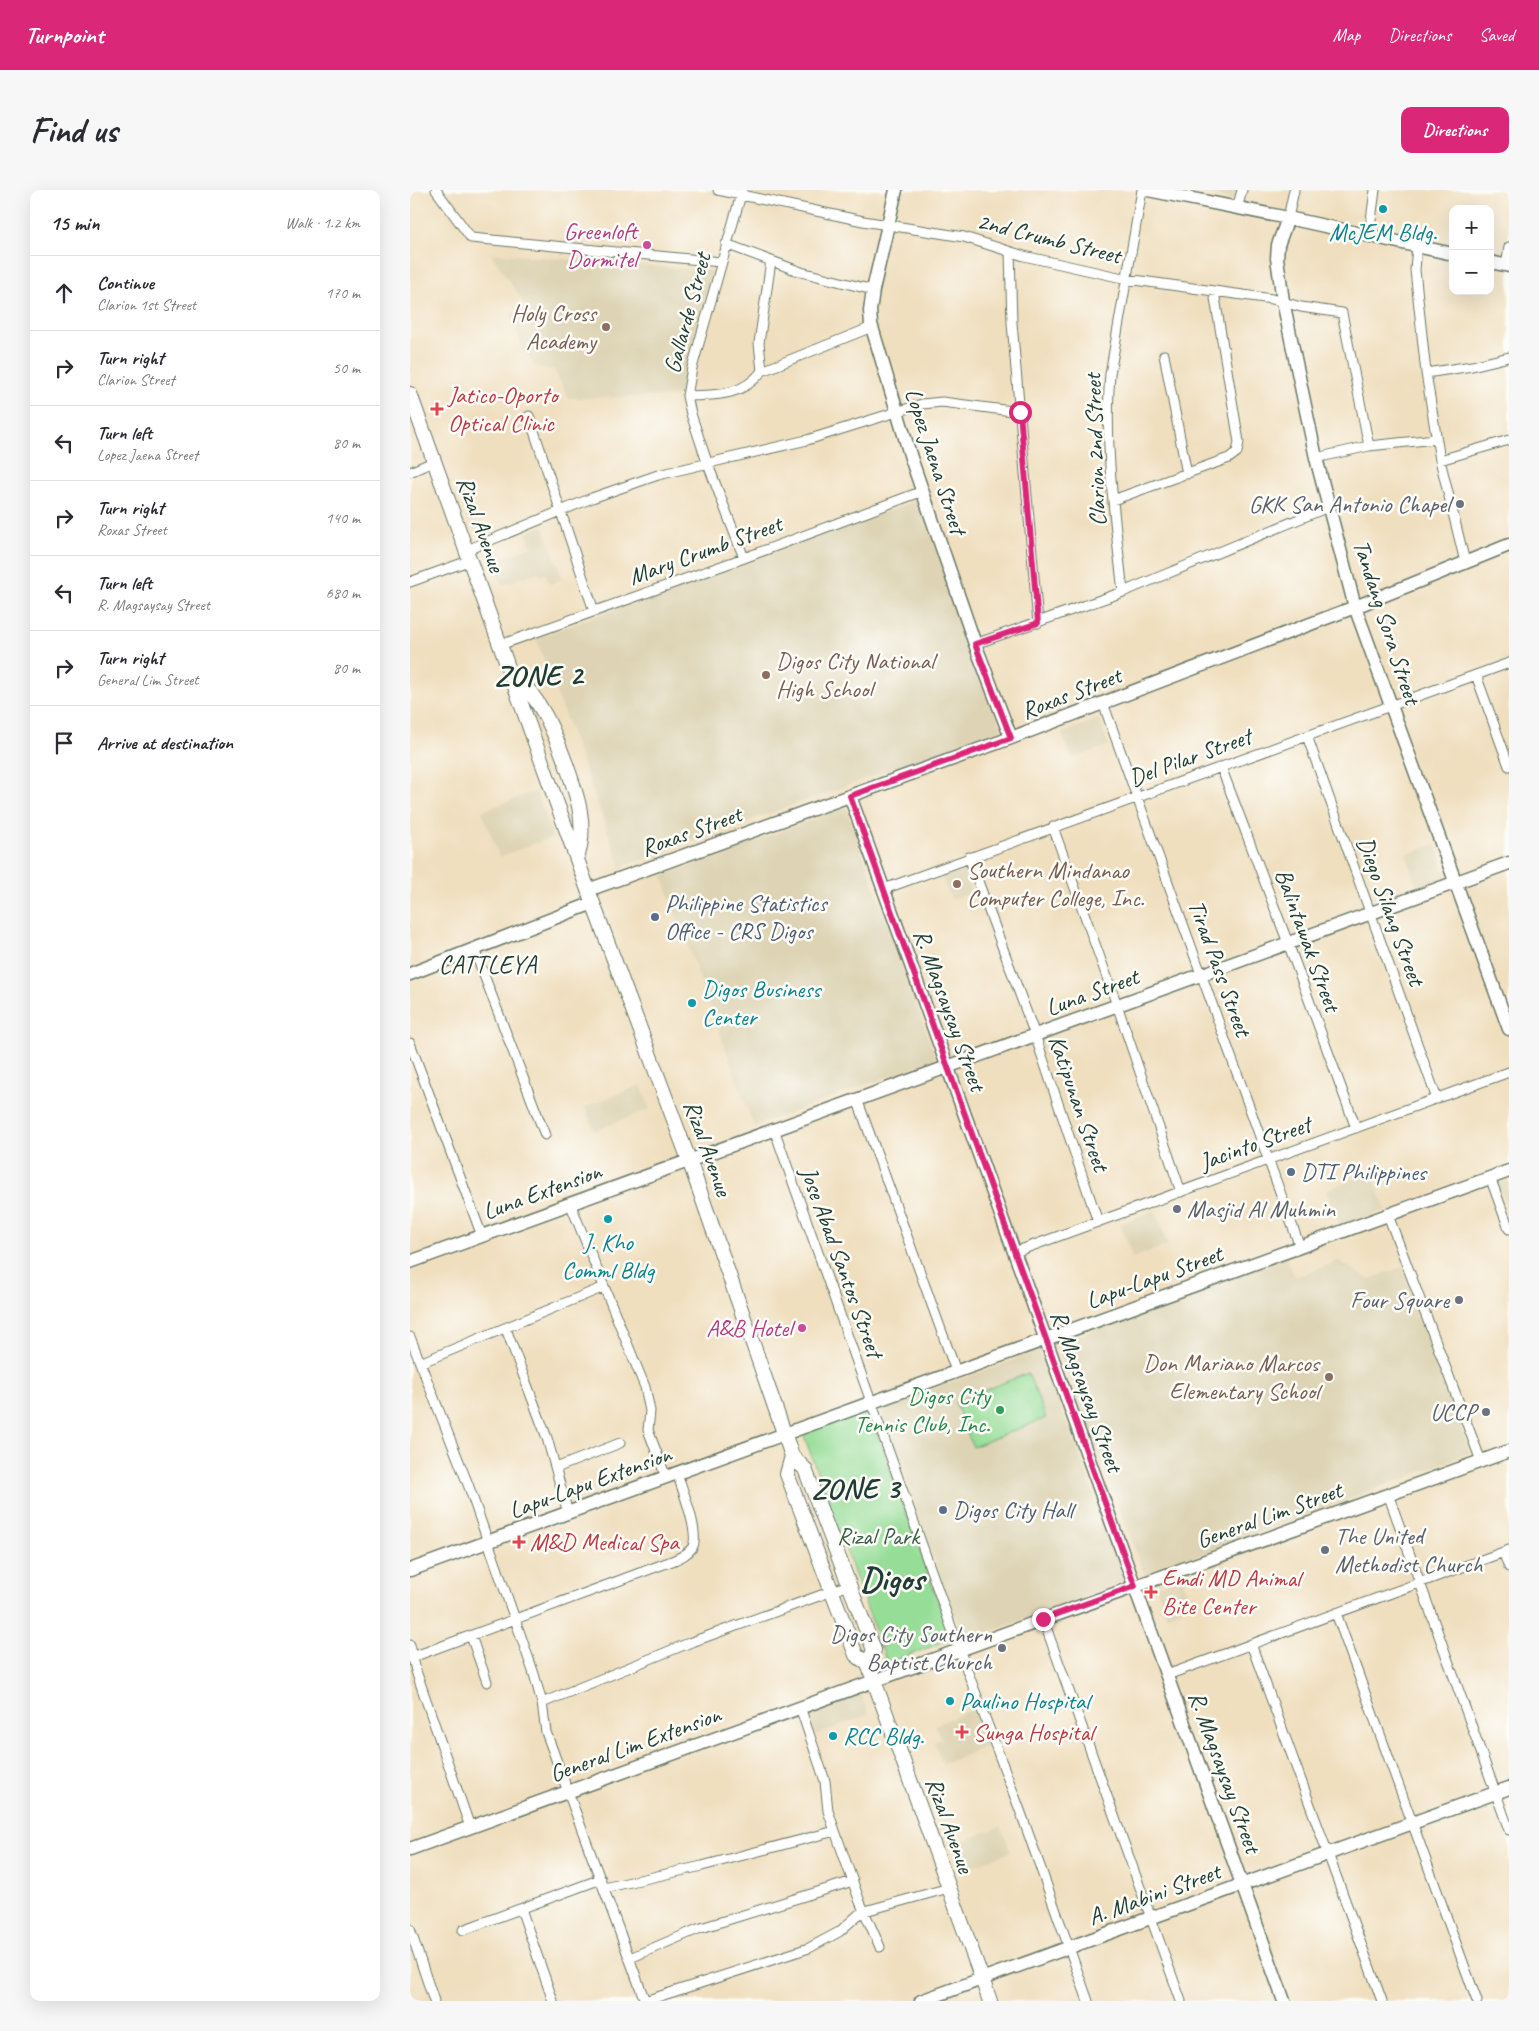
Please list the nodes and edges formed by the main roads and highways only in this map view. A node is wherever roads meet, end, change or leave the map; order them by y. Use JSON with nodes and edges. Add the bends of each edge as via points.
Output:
{"nodes":[{"id":1,"x":410,"y":394,"type":"edge"},
{"id":2,"x":509,"y":670,"type":"junction"},
{"id":3,"x":577,"y":858,"type":"junction"},
{"id":4,"x":792,"y":1456,"type":"junction"},
{"id":5,"x":837,"y":1555,"type":"junction"},
{"id":6,"x":820,"y":1562,"type":"junction"},
{"id":7,"x":868,"y":1664,"type":"junction"},
{"id":8,"x":990,"y":2001,"type":"edge"}],
"edges":[{"from":1,"to":2,"type":"main road","name":"Rizal Avenue"},
{"from":2,"to":3,"type":"main road","name":"Rizal Avenue"},
{"from":2,"to":3,"type":"main road","name":"Rizal Avenue","via":[[533,694],[555,735],[580,810],[582,836]]},
{"from":3,"to":4,"type":"main road","name":"Rizal Avenue","via":[[689,1160]]},
{"from":4,"to":5,"type":"main road","name":"Rizal Avenue","via":[[805,1469]]},
{"from":4,"to":6,"type":"main road","name":"Rizal Avenue","via":[[787,1474]]},
{"from":5,"to":6,"type":"main road"},
{"from":5,"to":7,"type":"main road","name":"Rizal Avenue","via":[[874,1650]]},
{"from":6,"to":7,"type":"main road","name":"Rizal Avenue","via":[[856,1655]]},
{"from":7,"to":8,"type":"main road","name":"Rizal Avenue"}]}
